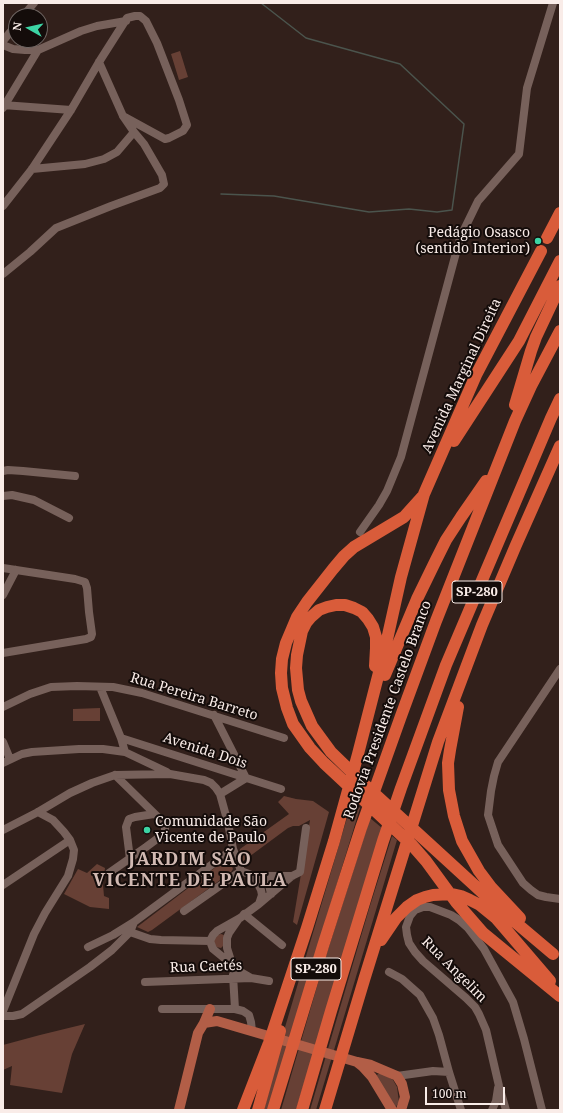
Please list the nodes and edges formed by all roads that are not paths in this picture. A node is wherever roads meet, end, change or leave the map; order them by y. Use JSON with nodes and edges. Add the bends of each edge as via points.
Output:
{"nodes":[{"id":1,"x":553,"y":3,"type":"edge"},
{"id":2,"x":126,"y":21,"type":"junction"},
{"id":3,"x":3,"y":45,"type":"edge"},
{"id":4,"x":38,"y":50,"type":"junction"},
{"id":5,"x":99,"y":62,"type":"junction"},
{"id":6,"x":4,"y":106,"type":"edge"},
{"id":7,"x":71,"y":110,"type":"junction"},
{"id":8,"x":123,"y":116,"type":"junction"},
{"id":9,"x":134,"y":132,"type":"junction"},
{"id":10,"x":32,"y":169,"type":"junction"},
{"id":11,"x":3,"y":206,"type":"edge"},
{"id":12,"x":560,"y":213,"type":"edge"},
{"id":13,"x":547,"y":238,"type":"dead end"},
{"id":14,"x":541,"y":251,"type":"dead end"},
{"id":15,"x":560,"y":261,"type":"edge"},
{"id":16,"x":3,"y":274,"type":"edge"},
{"id":17,"x":560,"y":286,"type":"edge"},
{"id":18,"x":560,"y":331,"type":"edge"},
{"id":19,"x":560,"y":399,"type":"edge"},
{"id":20,"x":560,"y":446,"type":"edge"},
{"id":21,"x":498,"y":464,"type":"junction"},
{"id":22,"x":3,"y":471,"type":"edge"},
{"id":23,"x":434,"y":472,"type":"junction"},
{"id":24,"x":75,"y":476,"type":"dead end"},
{"id":25,"x":424,"y":494,"type":"junction"},
{"id":26,"x":3,"y":496,"type":"edge"},
{"id":27,"x":69,"y":518,"type":"dead end"},
{"id":28,"x":360,"y":532,"type":"dead end"},
{"id":29,"x":3,"y":568,"type":"edge"},
{"id":30,"x":16,"y":570,"type":"junction"},
{"id":31,"x":3,"y":595,"type":"edge"},
{"id":32,"x":3,"y":653,"type":"edge"},
{"id":33,"x":466,"y":667,"type":"junction"},
{"id":34,"x":560,"y":669,"type":"edge"},
{"id":35,"x":100,"y":687,"type":"junction"},
{"id":36,"x":3,"y":707,"type":"edge"},
{"id":37,"x":369,"y":713,"type":"junction"},
{"id":38,"x":214,"y":715,"type":"junction"},
{"id":39,"x":121,"y":738,"type":"junction"},
{"id":40,"x":284,"y":738,"type":"dead end"},
{"id":41,"x":3,"y":742,"type":"edge"},
{"id":42,"x":125,"y":752,"type":"junction"},
{"id":43,"x":6,"y":759,"type":"edge"},
{"id":44,"x":170,"y":774,"type":"junction"},
{"id":45,"x":115,"y":775,"type":"junction"},
{"id":46,"x":246,"y":778,"type":"junction"},
{"id":47,"x":281,"y":789,"type":"dead end"},
{"id":48,"x":220,"y":794,"type":"junction"},
{"id":49,"x":38,"y":812,"type":"junction"},
{"id":50,"x":154,"y":814,"type":"junction"},
{"id":51,"x":5,"y":828,"type":"edge"},
{"id":52,"x":306,"y":828,"type":"dead end"},
{"id":53,"x":70,"y":840,"type":"junction"},
{"id":54,"x":233,"y":849,"type":"junction"},
{"id":55,"x":130,"y":859,"type":"junction"},
{"id":56,"x":241,"y":871,"type":"junction"},
{"id":57,"x":109,"y":873,"type":"dead end"},
{"id":58,"x":254,"y":876,"type":"junction"},
{"id":59,"x":292,"y":876,"type":"junction"},
{"id":60,"x":264,"y":877,"type":"junction"},
{"id":61,"x":3,"y":885,"type":"edge"},
{"id":62,"x":271,"y":894,"type":"junction"},
{"id":63,"x":560,"y":899,"type":"edge"},
{"id":64,"x":259,"y":904,"type":"junction"},
{"id":65,"x":184,"y":911,"type":"dead end"},
{"id":66,"x":242,"y":916,"type":"junction"},
{"id":67,"x":134,"y":922,"type":"junction"},
{"id":68,"x":308,"y":928,"type":"junction"},
{"id":69,"x":130,"y":932,"type":"junction"},
{"id":70,"x":210,"y":941,"type":"junction"},
{"id":71,"x":282,"y":945,"type":"dead end"},
{"id":72,"x":88,"y":947,"type":"dead end"},
{"id":73,"x":557,"y":957,"type":"edge"},
{"id":74,"x":232,"y":967,"type":"junction"},
{"id":75,"x":389,"y":972,"type":"dead end"},
{"id":76,"x":251,"y":978,"type":"junction"},
{"id":77,"x":234,"y":980,"type":"junction"},
{"id":78,"x":364,"y":980,"type":"junction"},
{"id":79,"x":269,"y":981,"type":"dead end"},
{"id":80,"x":145,"y":982,"type":"dead end"},
{"id":81,"x":560,"y":994,"type":"edge"},
{"id":82,"x":162,"y":1009,"type":"dead end"},
{"id":83,"x":210,"y":1009,"type":"junction"},
{"id":84,"x":236,"y":1009,"type":"junction"},
{"id":85,"x":3,"y":1011,"type":"edge"},
{"id":86,"x":3,"y":1016,"type":"edge"},
{"id":87,"x":218,"y":1021,"type":"junction"},
{"id":88,"x":204,"y":1023,"type":"junction"},
{"id":89,"x":255,"y":1032,"type":"junction"},
{"id":90,"x":356,"y":1061,"type":"junction"},
{"id":91,"x":378,"y":1067,"type":"junction"},
{"id":92,"x":448,"y":1072,"type":"junction"},
{"id":93,"x":189,"y":1073,"type":"junction"},
{"id":94,"x":398,"y":1076,"type":"junction"},
{"id":95,"x":372,"y":1077,"type":"junction"},
{"id":96,"x":499,"y":1086,"type":"junction"},
{"id":97,"x":179,"y":1110,"type":"edge"},
{"id":98,"x":184,"y":1110,"type":"edge"},
{"id":99,"x":243,"y":1110,"type":"edge"},
{"id":100,"x":259,"y":1110,"type":"edge"},
{"id":101,"x":273,"y":1110,"type":"edge"},
{"id":102,"x":302,"y":1110,"type":"edge"},
{"id":103,"x":325,"y":1110,"type":"edge"},
{"id":104,"x":392,"y":1110,"type":"edge"},
{"id":105,"x":401,"y":1110,"type":"edge"},
{"id":106,"x":461,"y":1110,"type":"edge"},
{"id":107,"x":492,"y":1110,"type":"edge"},
{"id":108,"x":504,"y":1110,"type":"edge"},
{"id":109,"x":542,"y":1110,"type":"edge"}],
"edges":[{"from":1,"to":28,"type":"street","via":[[526,88],[519,154],[478,201],[460,238],[401,457],[382,501]]},
{"from":2,"to":4,"type":"street","via":[[81,31]]},
{"from":2,"to":5,"type":"street"},
{"from":2,"to":8,"type":"street","via":[[127,18],[140,16],[146,21],[168,70],[187,125],[183,131],[165,139]]},
{"from":3,"to":4,"type":"street","via":[[13,49]]},
{"from":4,"to":6,"type":"street"},
{"from":5,"to":7,"type":"street"},
{"from":5,"to":8,"type":"street"},
{"from":6,"to":7,"type":"street"},
{"from":7,"to":10,"type":"street"},
{"from":8,"to":9,"type":"street"},
{"from":9,"to":10,"type":"street","via":[[117,152],[104,159],[85,164]]},
{"from":9,"to":16,"type":"street","via":[[156,164],[164,184],[160,188],[56,228]]},
{"from":10,"to":11,"type":"street"},
{"from":12,"to":13,"type":"highway"},
{"from":14,"to":23,"type":"highway","name":"Avenida Marginal Direita","via":[[476,375]]},
{"from":15,"to":23,"type":"highway","via":[[519,341]]},
{"from":17,"to":21,"type":"highway","via":[[531,351]]},
{"from":18,"to":21,"type":"highway","name":"Rodovia Presidente Castelo Branco","number":"SP-280","via":[[531,386]]},
{"from":19,"to":102,"type":"highway","number":"SP-280","via":[[446,665],[401,788]]},
{"from":20,"to":33,"type":"highway"},
{"from":21,"to":37,"type":"highway","via":[[446,540],[417,599]]},
{"from":21,"to":101,"type":"highway","name":"Rodovia Presidente Castelo Branco","number":"SP-280","via":[[436,621],[361,828]]},
{"from":22,"to":24,"type":"street"},
{"from":23,"to":25,"type":"highway","name":"Avenida Marginal Direita"},
{"from":25,"to":37,"type":"highway","via":[[401,577]]},
{"from":25,"to":81,"type":"highway","via":[[404,517],[354,547],[344,556],[297,617],[286,643],[281,666],[282,688],[287,708],[293,724],[310,748],[412,845],[483,933]]},
{"from":26,"to":27,"type":"street","via":[[12,495],[34,500]]},
{"from":29,"to":30,"type":"street"},
{"from":30,"to":31,"type":"street"},
{"from":30,"to":32,"type":"street","via":[[83,581],[88,595],[92,631],[91,636],[86,639]]},
{"from":33,"to":73,"type":"highway","via":[[448,763],[451,803],[458,829],[468,853],[484,878]]},
{"from":33,"to":78,"type":"highway","via":[[438,742]]},
{"from":34,"to":63,"type":"street","via":[[498,762],[488,816],[498,845],[523,883],[538,895]]},
{"from":35,"to":36,"type":"street","name":"Rua Pereira Barreto","via":[[51,687]]},
{"from":35,"to":38,"type":"street","name":"Rua Pereira Barreto","via":[[132,690]]},
{"from":35,"to":39,"type":"street"},
{"from":37,"to":68,"type":"highway"},
{"from":37,"to":73,"type":"highway","via":[[376,648],[373,626],[362,612],[354,608],[345,605],[327,606],[306,623],[297,655],[298,690],[312,726],[331,752],[366,786],[508,916]]},
{"from":38,"to":40,"type":"street","name":"Rua Pereira Barreto"},
{"from":38,"to":46,"type":"street"},
{"from":39,"to":42,"type":"street"},
{"from":39,"to":46,"type":"street","name":"Avenida Dois"},
{"from":41,"to":43,"type":"street"},
{"from":42,"to":43,"type":"street","via":[[103,749],[32,752]]},
{"from":42,"to":44,"type":"street"},
{"from":44,"to":45,"type":"street"},
{"from":44,"to":48,"type":"street","via":[[211,783]]},
{"from":45,"to":49,"type":"street","via":[[70,793]]},
{"from":45,"to":50,"type":"street"},
{"from":46,"to":47,"type":"street","name":"Avenida Dois"},
{"from":46,"to":48,"type":"street"},
{"from":48,"to":54,"type":"street"},
{"from":49,"to":51,"type":"street"},
{"from":49,"to":53,"type":"street","via":[[53,820]]},
{"from":50,"to":55,"type":"street","via":[[129,819],[126,827]]},
{"from":50,"to":55,"type":"street","via":[[165,827],[165,833]]},
{"from":52,"to":59,"type":"street","via":[[301,869]]},
{"from":53,"to":61,"type":"street"},
{"from":53,"to":85,"type":"street","via":[[74,850],[68,876],[40,922]]},
{"from":54,"to":56,"type":"street"},
{"from":54,"to":67,"type":"street"},
{"from":55,"to":57,"type":"street"},
{"from":56,"to":58,"type":"street"},
{"from":56,"to":65,"type":"street"},
{"from":58,"to":60,"type":"street"},
{"from":58,"to":64,"type":"street","via":[[261,890]]},
{"from":59,"to":60,"type":"street"},
{"from":59,"to":62,"type":"street"},
{"from":60,"to":62,"type":"street"},
{"from":62,"to":64,"type":"street"},
{"from":64,"to":66,"type":"street"},
{"from":66,"to":70,"type":"street","via":[[217,931]]},
{"from":66,"to":71,"type":"street"},
{"from":66,"to":74,"type":"street","via":[[227,938]]},
{"from":67,"to":69,"type":"street"},
{"from":67,"to":72,"type":"street"},
{"from":68,"to":99,"type":"highway"},
{"from":68,"to":100,"type":"highway"},
{"from":69,"to":70,"type":"street","via":[[150,939]]},
{"from":69,"to":86,"type":"street","via":[[112,950],[27,1011],[18,1015]]},
{"from":70,"to":74,"type":"street","via":[[213,950]]},
{"from":74,"to":76,"type":"street"},
{"from":74,"to":77,"type":"street"},
{"from":75,"to":92,"type":"street","via":[[402,979],[426,1004],[440,1035]]},
{"from":76,"to":77,"type":"street","name":"Rua Caetés"},
{"from":76,"to":79,"type":"street","name":"Rua Caetés"},
{"from":77,"to":80,"type":"street","name":"Rua Caetés"},
{"from":77,"to":84,"type":"street"},
{"from":78,"to":81,"type":"highway","via":[[384,934],[406,907],[425,897],[452,894],[488,910]]},
{"from":78,"to":103,"type":"highway"},
{"from":82,"to":83,"type":"street"},
{"from":83,"to":84,"type":"street"},
{"from":83,"to":87,"type":"main road"},
{"from":83,"to":88,"type":"main road"},
{"from":84,"to":89,"type":"street","via":[[249,1015]]},
{"from":87,"to":88,"type":"main road"},
{"from":87,"to":89,"type":"main road"},
{"from":88,"to":93,"type":"main road","via":[[196,1039]]},
{"from":89,"to":90,"type":"main road"},
{"from":90,"to":91,"type":"main road"},
{"from":90,"to":95,"type":"main road"},
{"from":91,"to":94,"type":"main road"},
{"from":91,"to":95,"type":"main road"},
{"from":92,"to":94,"type":"street","via":[[433,1071]]},
{"from":92,"to":106,"type":"street"},
{"from":93,"to":97,"type":"main road"},
{"from":93,"to":98,"type":"main road","via":[[190,1084]]},
{"from":94,"to":105,"type":"main road","via":[[405,1097]]},
{"from":95,"to":104,"type":"main road"},
{"from":96,"to":107,"type":"street"},
{"from":96,"to":108,"type":"street","name":"Rua Angelim"},
{"from":96,"to":109,"type":"street","name":"Rua Angelim","via":[[489,1041],[475,1007],[423,961],[410,943],[406,927],[415,910],[430,907],[451,915],[468,928],[484,949],[513,1002]]}]}
